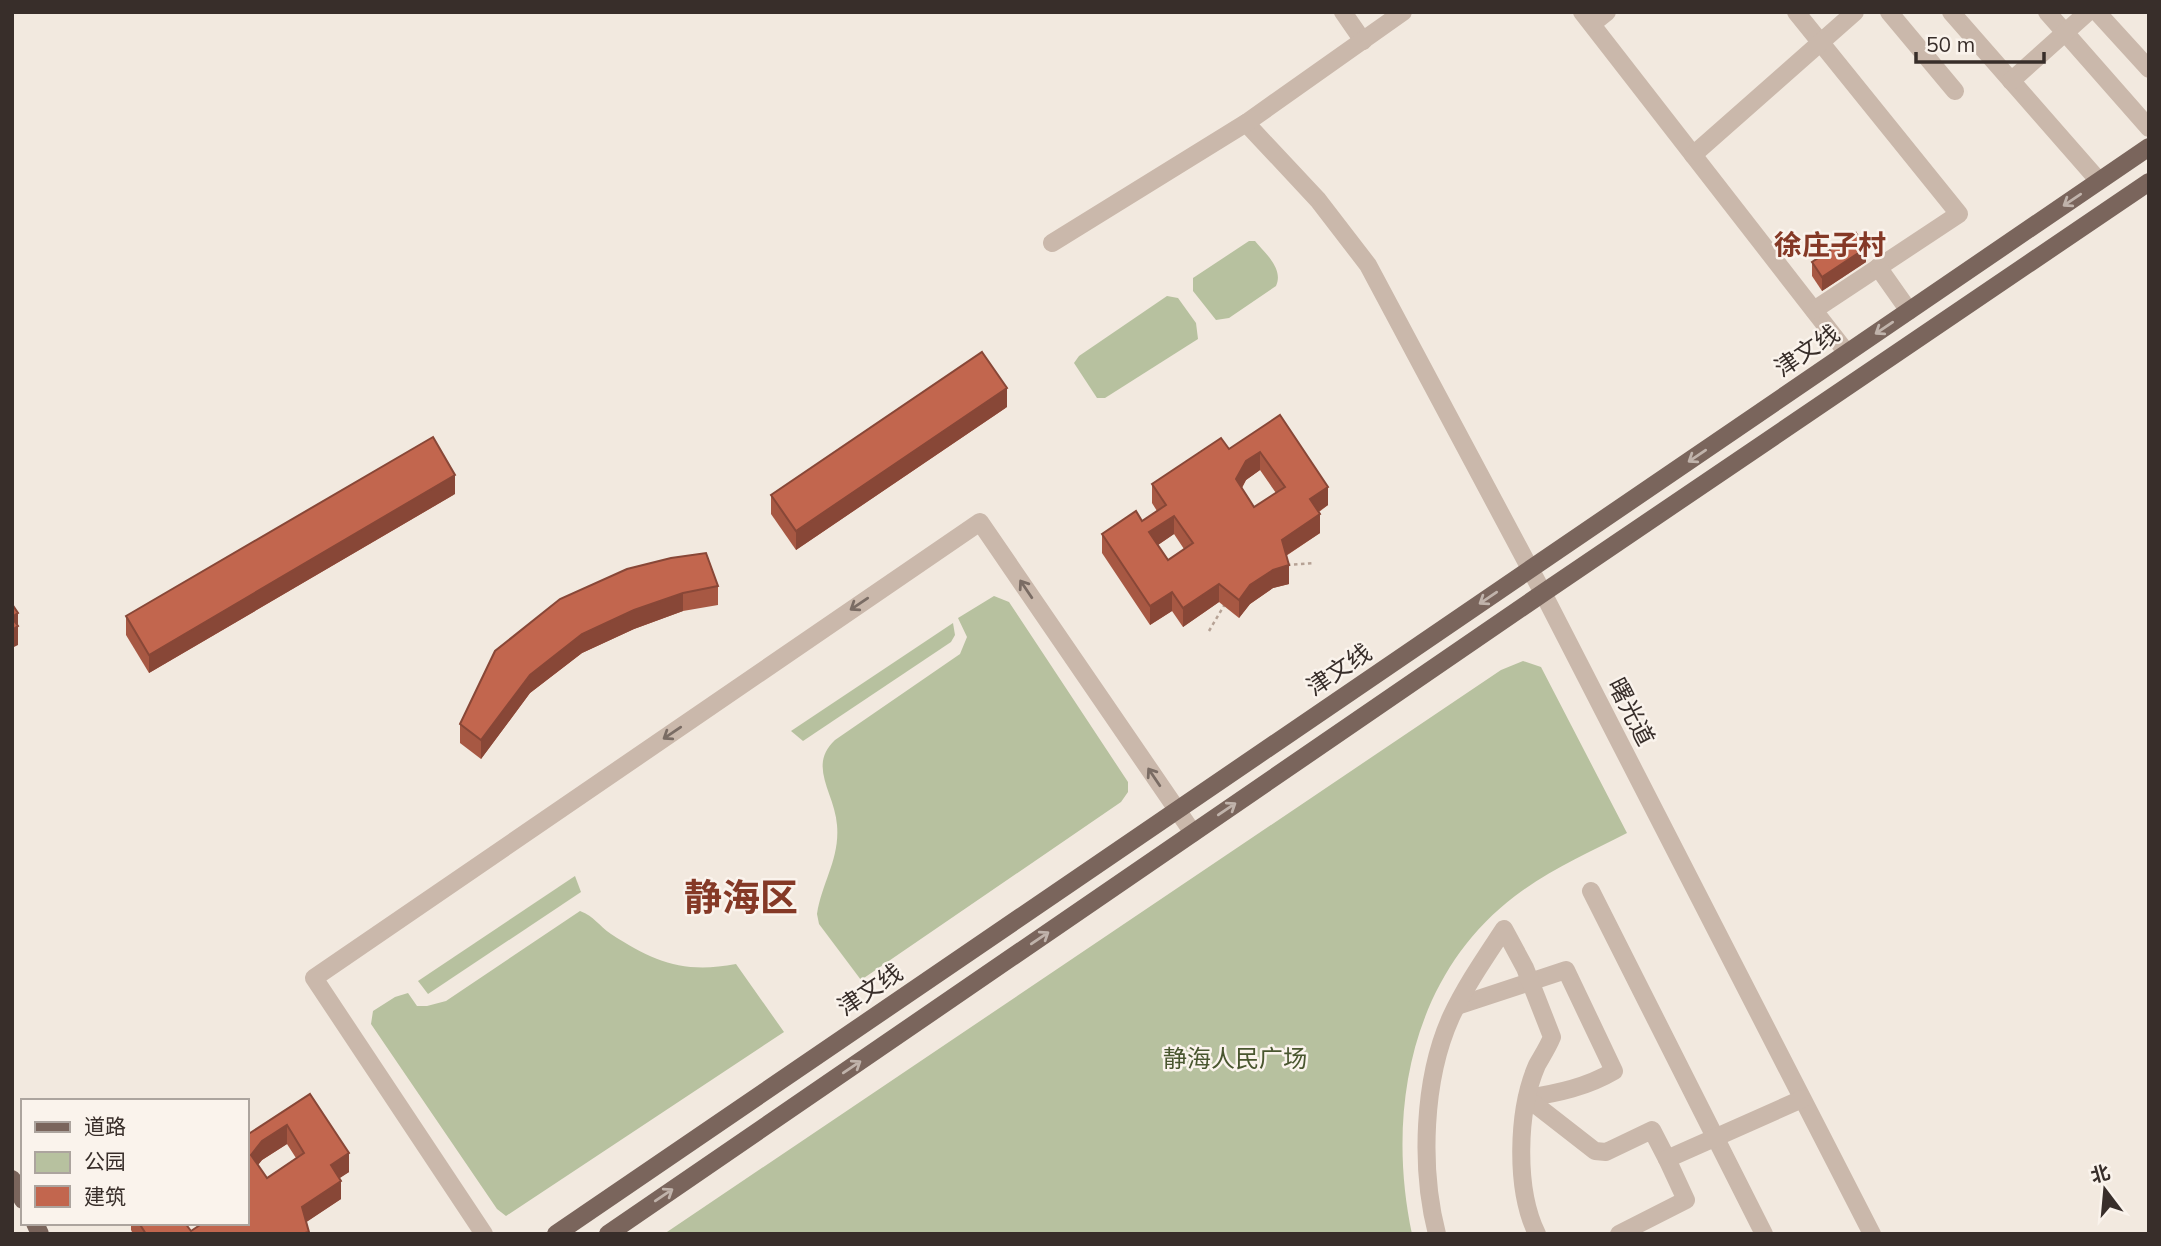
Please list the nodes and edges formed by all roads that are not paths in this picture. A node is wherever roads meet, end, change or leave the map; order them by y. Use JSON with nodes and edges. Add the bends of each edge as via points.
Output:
{"nodes":[{"id":1,"x":1343,"y":12,"type":"edge"},
{"id":2,"x":1403,"y":12,"type":"edge"},
{"id":3,"x":1607,"y":12,"type":"edge"},
{"id":4,"x":1797,"y":12,"type":"edge"},
{"id":5,"x":1855,"y":12,"type":"edge"},
{"id":6,"x":1889,"y":12,"type":"edge"},
{"id":7,"x":1951,"y":12,"type":"edge"},
{"id":8,"x":2047,"y":12,"type":"edge"},
{"id":9,"x":2088,"y":12,"type":"edge"},
{"id":10,"x":2097,"y":12,"type":"edge"},
{"id":11,"x":1587,"y":18,"type":"edge"},
{"id":12,"x":2065,"y":33,"type":"junction"},
{"id":13,"x":1363,"y":41,"type":"junction"},
{"id":14,"x":1820,"y":43,"type":"junction"},
{"id":15,"x":2149,"y":69,"type":"edge"},
{"id":16,"x":2011,"y":81,"type":"junction"},
{"id":17,"x":1955,"y":91,"type":"dead end"},
{"id":18,"x":1246,"y":123,"type":"junction"},
{"id":19,"x":2149,"y":128,"type":"edge"},
{"id":20,"x":2149,"y":147,"type":"edge"},
{"id":21,"x":1693,"y":155,"type":"junction"},
{"id":22,"x":2099,"y":181,"type":"junction"},
{"id":23,"x":2149,"y":182,"type":"edge"},
{"id":24,"x":1052,"y":243,"type":"dead end"},
{"id":25,"x":1878,"y":267,"type":"junction"},
{"id":26,"x":1814,"y":310,"type":"junction"},
{"id":27,"x":1909,"y":311,"type":"junction"},
{"id":28,"x":1847,"y":354,"type":"junction"},
{"id":29,"x":1530,"y":570,"type":"junction"},
{"id":30,"x":1543,"y":593,"type":"junction"},
{"id":31,"x":1177,"y":810,"type":"junction"},
{"id":32,"x":1192,"y":833,"type":"junction"},
{"id":33,"x":1591,"y":891,"type":"dead end"},
{"id":34,"x":1531,"y":982,"type":"junction"},
{"id":35,"x":1457,"y":1006,"type":"junction"},
{"id":36,"x":1527,"y":1098,"type":"junction"},
{"id":37,"x":1802,"y":1099,"type":"junction"},
{"id":38,"x":1714,"y":1138,"type":"junction"},
{"id":39,"x":1667,"y":1158,"type":"junction"},
{"id":40,"x":12,"y":1179,"type":"edge"},
{"id":41,"x":21,"y":1196,"type":"edge"},
{"id":42,"x":484,"y":1234,"type":"edge"},
{"id":43,"x":556,"y":1234,"type":"edge"},
{"id":44,"x":608,"y":1234,"type":"edge"},
{"id":45,"x":1437,"y":1234,"type":"edge"},
{"id":46,"x":1537,"y":1234,"type":"edge"},
{"id":47,"x":1619,"y":1234,"type":"edge"},
{"id":48,"x":1763,"y":1234,"type":"edge"},
{"id":49,"x":1872,"y":1234,"type":"edge"}],
"edges":[{"from":1,"to":13,"type":"street"},
{"from":2,"to":13,"type":"street"},
{"from":3,"to":11,"type":"street"},
{"from":4,"to":14,"type":"street"},
{"from":5,"to":14,"type":"street"},
{"from":6,"to":17,"type":"street"},
{"from":7,"to":16,"type":"street"},
{"from":8,"to":12,"type":"street"},
{"from":9,"to":12,"type":"street"},
{"from":10,"to":15,"type":"street"},
{"from":11,"to":21,"type":"street"},
{"from":12,"to":16,"type":"street"},
{"from":12,"to":19,"type":"street"},
{"from":13,"to":18,"type":"street"},
{"from":14,"to":21,"type":"street"},
{"from":14,"to":25,"type":"street","via":[[1959,214]]},
{"from":16,"to":22,"type":"street"},
{"from":18,"to":24,"type":"street"},
{"from":18,"to":29,"type":"street","name":"曙光道","via":[[1334,219],[1368,265]]},
{"from":20,"to":22,"type":"main road","name":"津文线"},
{"from":21,"to":26,"type":"street"},
{"from":22,"to":27,"type":"main road","name":"津文线","one_way":true},
{"from":23,"to":30,"type":"main road"},
{"from":25,"to":26,"type":"street"},
{"from":25,"to":27,"type":"street"},
{"from":26,"to":28,"type":"street"},
{"from":27,"to":28,"type":"main road","name":"津文线","one_way":true},
{"from":28,"to":29,"type":"main road","name":"津文线","one_way":true},
{"from":29,"to":30,"type":"street","name":"曙光道"},
{"from":29,"to":31,"type":"main road","name":"津文线","one_way":true},
{"from":32,"to":30,"type":"main road","one_way":true},
{"from":30,"to":37,"type":"street","name":"曙光道"},
{"from":31,"to":32,"type":"street"},
{"from":31,"to":42,"type":"street","one_way":true,"via":[[980,522],[314,978]]},
{"from":31,"to":43,"type":"main road","name":"津文线"},
{"from":44,"to":32,"type":"main road","one_way":true},
{"from":33,"to":38,"type":"street"},
{"from":34,"to":35,"type":"street"},
{"from":34,"to":35,"type":"street","via":[[1504,929]]},
{"from":34,"to":36,"type":"street","via":[[1552,1037]]},
{"from":34,"to":36,"type":"street","via":[[1566,970],[1614,1070],[1562,1092]]},
{"from":35,"to":45,"type":"street","via":[[1440,1048],[1428,1111],[1431,1205]]},
{"from":36,"to":39,"type":"street","via":[[1595,1151],[1606,1152],[1652,1130]]},
{"from":36,"to":46,"type":"street","via":[[1523,1184]]},
{"from":37,"to":38,"type":"street"},
{"from":37,"to":49,"type":"street","name":"曙光道"},
{"from":38,"to":39,"type":"street"},
{"from":38,"to":48,"type":"street"},
{"from":39,"to":47,"type":"street","via":[[1686,1200]]},
{"from":40,"to":41,"type":"main road"}]}
